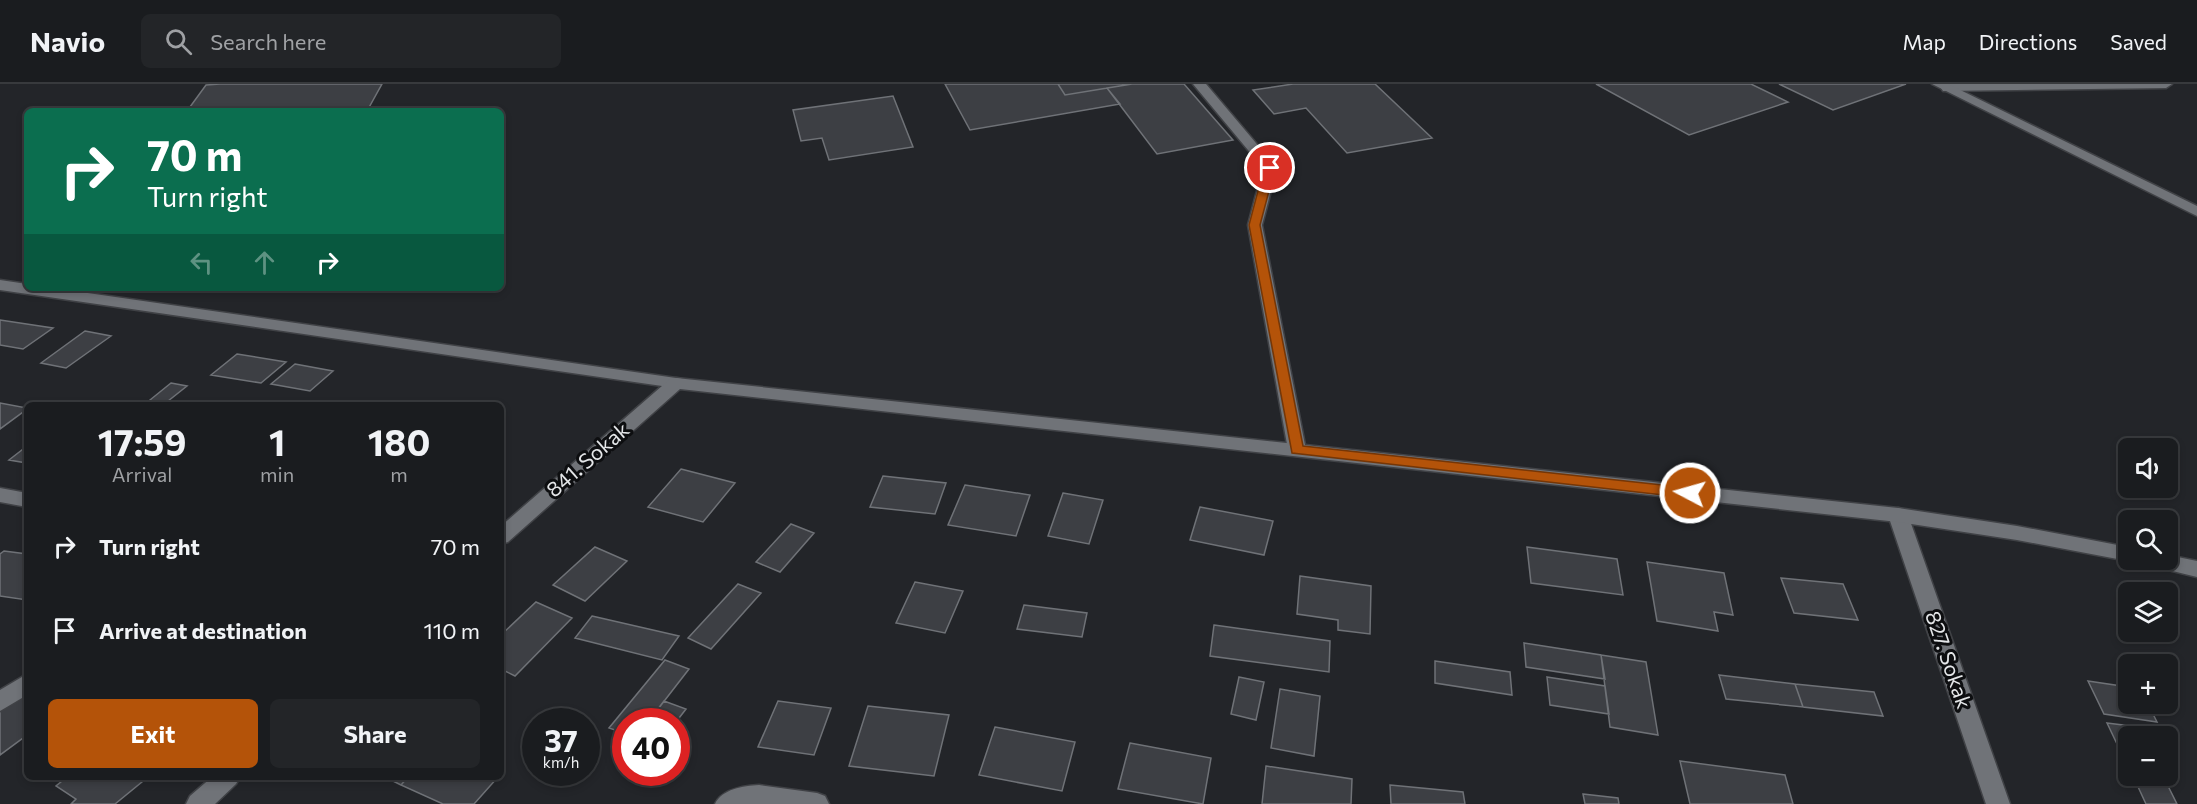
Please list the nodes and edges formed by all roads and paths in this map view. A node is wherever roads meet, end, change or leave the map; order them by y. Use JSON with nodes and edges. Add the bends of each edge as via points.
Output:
{"nodes":[{"id":1,"x":1200,"y":84,"type":"edge"},
{"id":2,"x":2166,"y":84,"type":"edge"},
{"id":3,"x":1943,"y":86,"type":"edge"},
{"id":4,"x":2197,"y":212,"type":"edge"},
{"id":5,"x":0,"y":285,"type":"edge"},
{"id":6,"x":24,"y":288,"type":"edge"},
{"id":7,"x":41,"y":291,"type":"edge"},
{"id":8,"x":676,"y":383,"type":"junction"},
{"id":9,"x":1297,"y":450,"type":"junction"},
{"id":10,"x":1898,"y":515,"type":"junction"},
{"id":11,"x":504,"y":534,"type":"edge"},
{"id":12,"x":2118,"y":552,"type":"edge"},
{"id":13,"x":2178,"y":565,"type":"edge"},
{"id":14,"x":2197,"y":569,"type":"edge"},
{"id":15,"x":24,"y":685,"type":"edge"},
{"id":16,"x":0,"y":702,"type":"edge"},
{"id":17,"x":225,"y":780,"type":"edge"},
{"id":18,"x":198,"y":804,"type":"edge"},
{"id":19,"x":727,"y":804,"type":"edge"},
{"id":20,"x":817,"y":804,"type":"edge"},
{"id":21,"x":1998,"y":804,"type":"edge"}],
"edges":[{"from":1,"to":9,"type":"street","via":[[1270,168],[1255,225]]},
{"from":2,"to":3,"type":"street"},
{"from":3,"to":4,"type":"street"},
{"from":5,"to":6,"type":"street"},
{"from":7,"to":8,"type":"street"},
{"from":8,"to":9,"type":"street"},
{"from":8,"to":11,"type":"street","name":"841. Sokak"},
{"from":9,"to":10,"type":"street"},
{"from":10,"to":12,"type":"street"},
{"from":10,"to":21,"type":"street","name":"827. Sokak"},
{"from":13,"to":14,"type":"street"},
{"from":15,"to":16,"type":"street"},
{"from":17,"to":18,"type":"street"},
{"from":19,"to":20,"type":"street","via":[[761,796]]}]}
